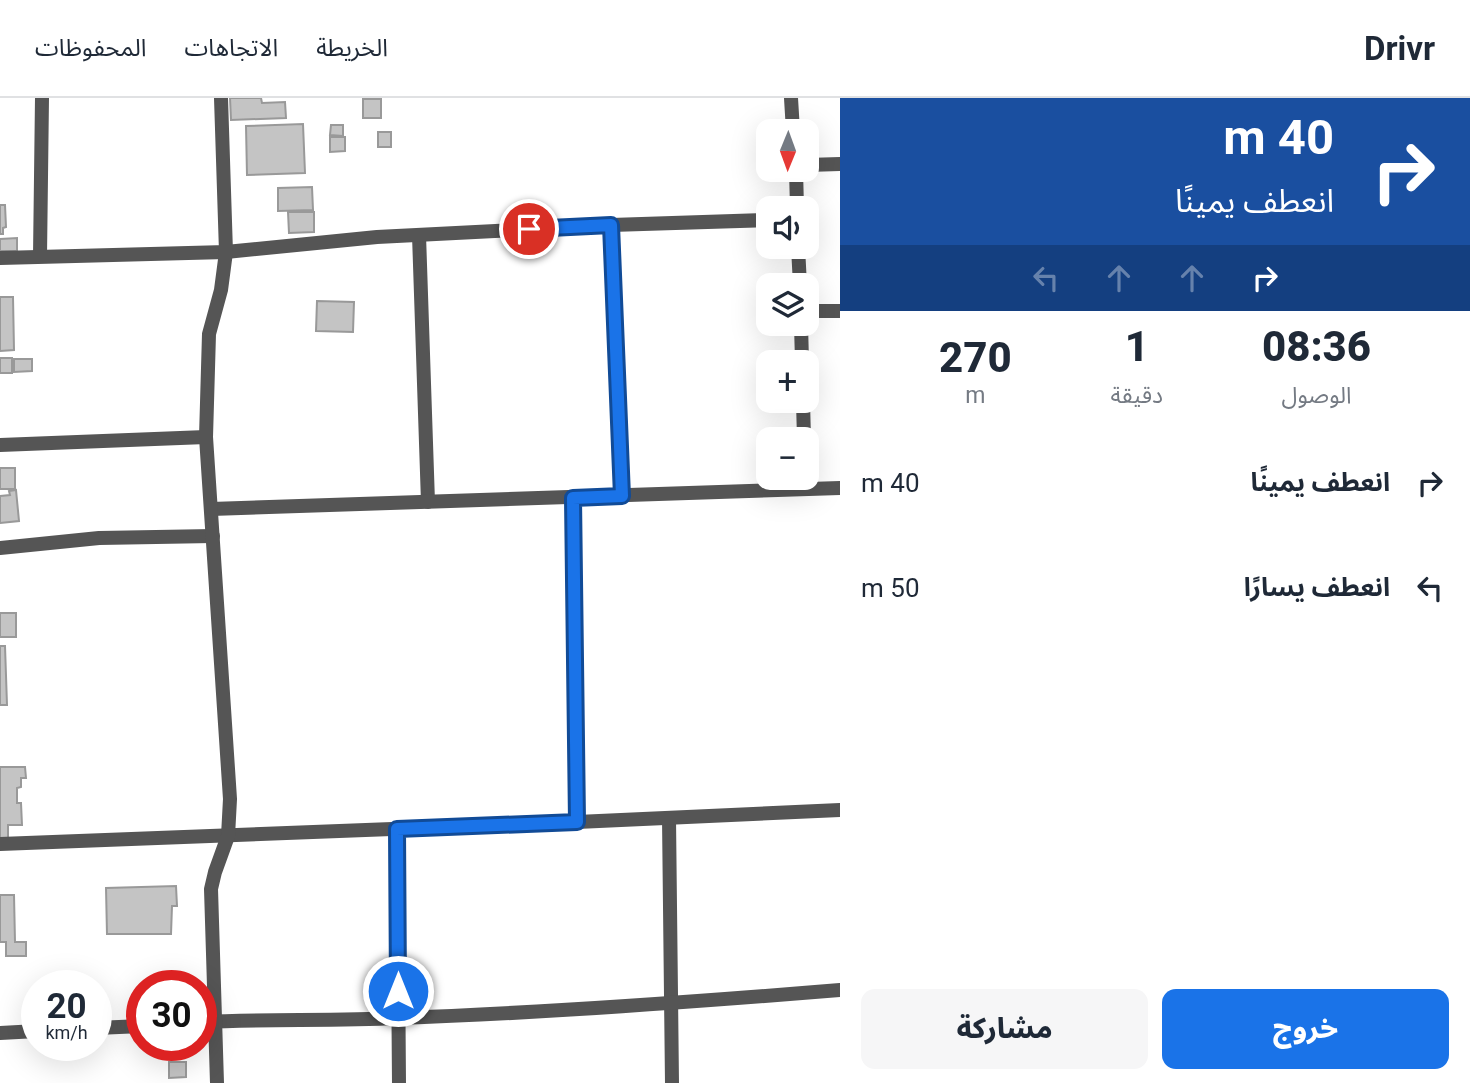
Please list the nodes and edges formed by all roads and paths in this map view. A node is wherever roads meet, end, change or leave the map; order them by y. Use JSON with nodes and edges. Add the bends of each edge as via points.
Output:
{"nodes":[{"id":1,"x":42,"y":98,"type":"edge"},
{"id":2,"x":221,"y":98,"type":"edge"},
{"id":3,"x":791,"y":98,"type":"edge"},
{"id":4,"x":792,"y":119,"type":"edge"},
{"id":5,"x":840,"y":164,"type":"edge"},
{"id":6,"x":819,"y":165,"type":"edge"},
{"id":7,"x":756,"y":220,"type":"edge"},
{"id":8,"x":611,"y":225,"type":"junction"},
{"id":9,"x":419,"y":235,"type":"junction"},
{"id":10,"x":226,"y":252,"type":"junction"},
{"id":11,"x":40,"y":257,"type":"junction"},
{"id":12,"x":0,"y":258,"type":"edge"},
{"id":13,"x":819,"y":311,"type":"edge"},
{"id":14,"x":840,"y":311,"type":"edge"},
{"id":15,"x":206,"y":437,"type":"junction"},
{"id":16,"x":0,"y":444,"type":"edge"},
{"id":17,"x":819,"y":486,"type":"edge"},
{"id":18,"x":756,"y":487,"type":"edge"},
{"id":19,"x":840,"y":488,"type":"edge"},
{"id":20,"x":622,"y":496,"type":"junction"},
{"id":21,"x":573,"y":498,"type":"junction"},
{"id":22,"x":428,"y":502,"type":"junction"},
{"id":23,"x":211,"y":509,"type":"junction"},
{"id":24,"x":213,"y":536,"type":"junction"},
{"id":25,"x":0,"y":548,"type":"edge"},
{"id":26,"x":840,"y":810,"type":"edge"},
{"id":27,"x":669,"y":818,"type":"junction"},
{"id":28,"x":577,"y":822,"type":"junction"},
{"id":29,"x":397,"y":829,"type":"junction"},
{"id":30,"x":228,"y":836,"type":"junction"},
{"id":31,"x":0,"y":844,"type":"edge"},
{"id":32,"x":209,"y":970,"type":"edge"},
{"id":33,"x":840,"y":990,"type":"edge"},
{"id":34,"x":670,"y":1004,"type":"junction"},
{"id":35,"x":398,"y":1018,"type":"junction"},
{"id":36,"x":217,"y":1022,"type":"edge"},
{"id":37,"x":21,"y":1032,"type":"edge"},
{"id":38,"x":0,"y":1033,"type":"edge"},
{"id":39,"x":214,"y":1061,"type":"edge"},
{"id":40,"x":217,"y":1083,"type":"edge"},
{"id":41,"x":399,"y":1083,"type":"edge"},
{"id":42,"x":672,"y":1083,"type":"edge"}],
"edges":[{"from":1,"to":11,"type":"street"},
{"from":2,"to":10,"type":"street"},
{"from":3,"to":4,"type":"street"},
{"from":5,"to":6,"type":"street"},
{"from":7,"to":8,"type":"street"},
{"from":8,"to":9,"type":"street"},
{"from":8,"to":20,"type":"street"},
{"from":9,"to":10,"type":"street"},
{"from":9,"to":22,"type":"street"},
{"from":10,"to":11,"type":"street"},
{"from":10,"to":15,"type":"street","via":[[209,334]]},
{"from":11,"to":12,"type":"street"},
{"from":13,"to":14,"type":"street"},
{"from":15,"to":16,"type":"street"},
{"from":15,"to":23,"type":"street"},
{"from":17,"to":19,"type":"street"},
{"from":18,"to":20,"type":"street"},
{"from":20,"to":21,"type":"street"},
{"from":21,"to":22,"type":"street"},
{"from":21,"to":28,"type":"street"},
{"from":22,"to":23,"type":"street"},
{"from":23,"to":24,"type":"street"},
{"from":24,"to":25,"type":"street","via":[[99,538]]},
{"from":24,"to":30,"type":"street","via":[[230,799]]},
{"from":26,"to":27,"type":"street"},
{"from":27,"to":28,"type":"street"},
{"from":27,"to":34,"type":"street"},
{"from":28,"to":29,"type":"street"},
{"from":29,"to":30,"type":"street"},
{"from":29,"to":35,"type":"street"},
{"from":30,"to":31,"type":"street"},
{"from":30,"to":32,"type":"street","via":[[211,888]]},
{"from":33,"to":34,"type":"street"},
{"from":34,"to":35,"type":"street"},
{"from":34,"to":42,"type":"street"},
{"from":35,"to":36,"type":"street"},
{"from":35,"to":41,"type":"street"},
{"from":37,"to":38,"type":"street"},
{"from":39,"to":40,"type":"street"}]}
